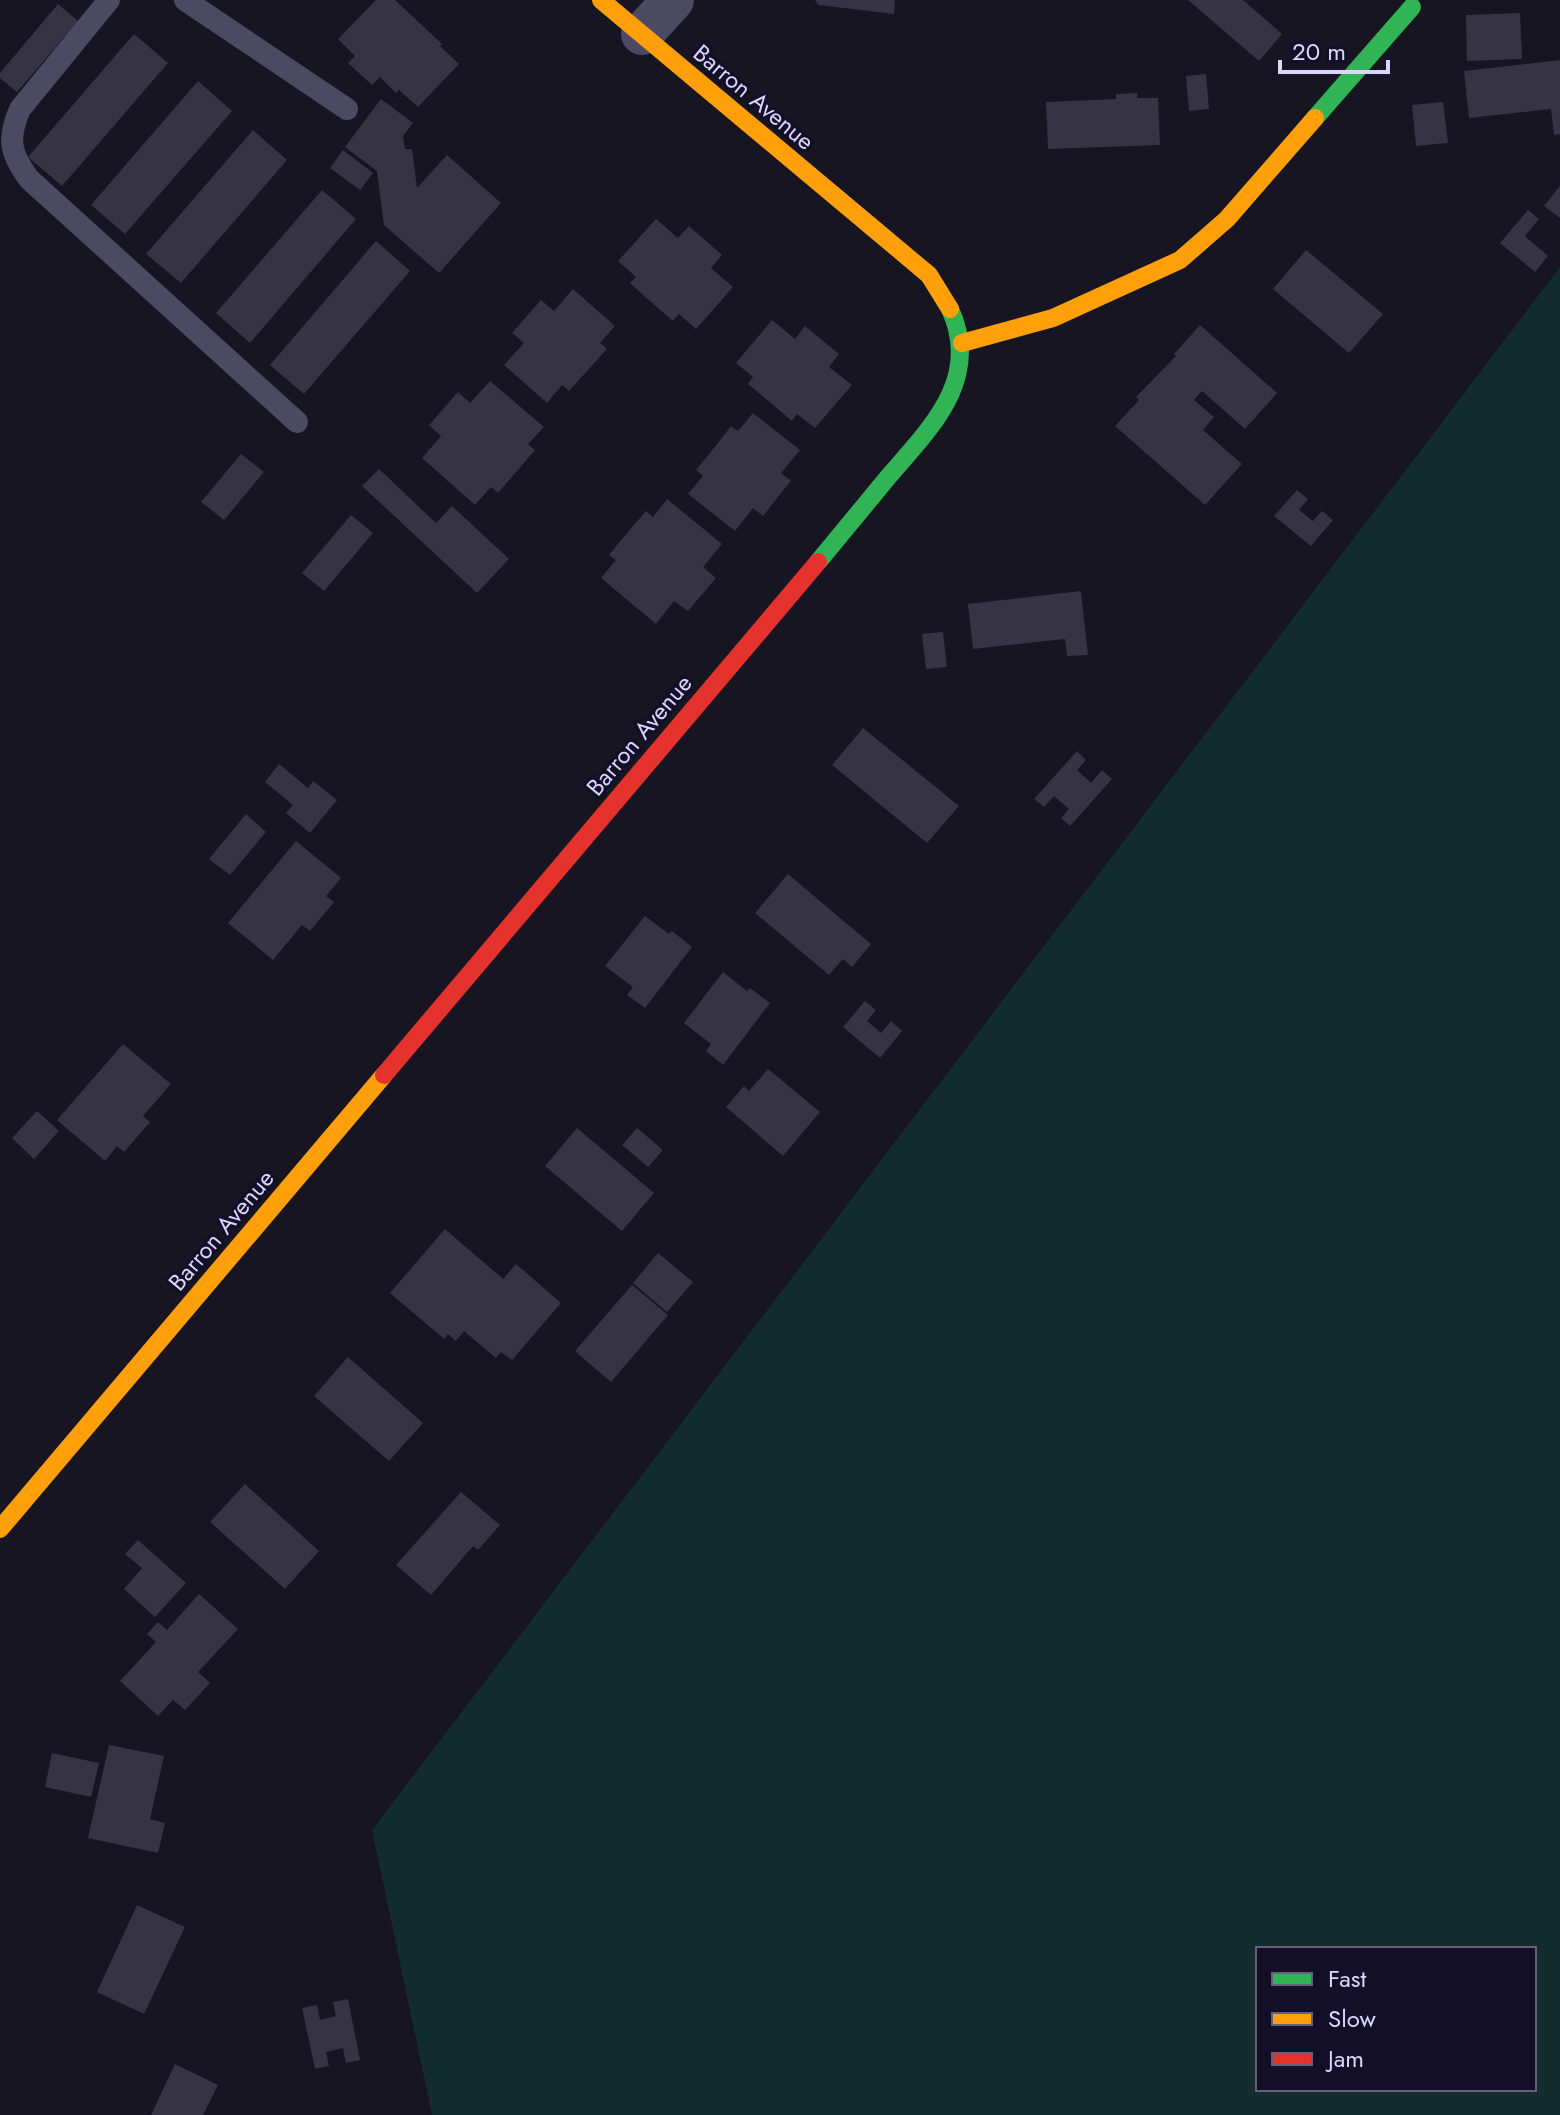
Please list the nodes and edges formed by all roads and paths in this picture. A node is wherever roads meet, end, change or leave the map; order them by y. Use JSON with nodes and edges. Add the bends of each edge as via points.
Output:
{"nodes":[{"id":1,"x":109,"y":0,"type":"edge"},
{"id":2,"x":185,"y":0,"type":"edge"},
{"id":3,"x":601,"y":0,"type":"edge"},
{"id":4,"x":673,"y":0,"type":"edge"},
{"id":5,"x":1412,"y":7,"type":"dead end"},
{"id":6,"x":642,"y":34,"type":"junction"},
{"id":7,"x":347,"y":109,"type":"dead end"},
{"id":8,"x":962,"y":343,"type":"junction"},
{"id":9,"x":297,"y":422,"type":"dead end"},
{"id":10,"x":0,"y":1529,"type":"edge"}],
"edges":[{"from":1,"to":9,"type":"lane","via":[[20,109],[12,128],[18,164]]},
{"from":2,"to":7,"type":"lane"},
{"from":3,"to":6,"type":"street","name":"Barron Avenue"},
{"from":4,"to":6,"type":"street"},
{"from":5,"to":8,"type":"street","via":[[1227,219],[1180,260],[1053,318]]},
{"from":6,"to":8,"type":"street","name":"Barron Avenue","via":[[929,275],[953,310]]},
{"from":8,"to":10,"type":"street","name":"Barron Avenue","via":[[957,379],[938,419]]}]}
